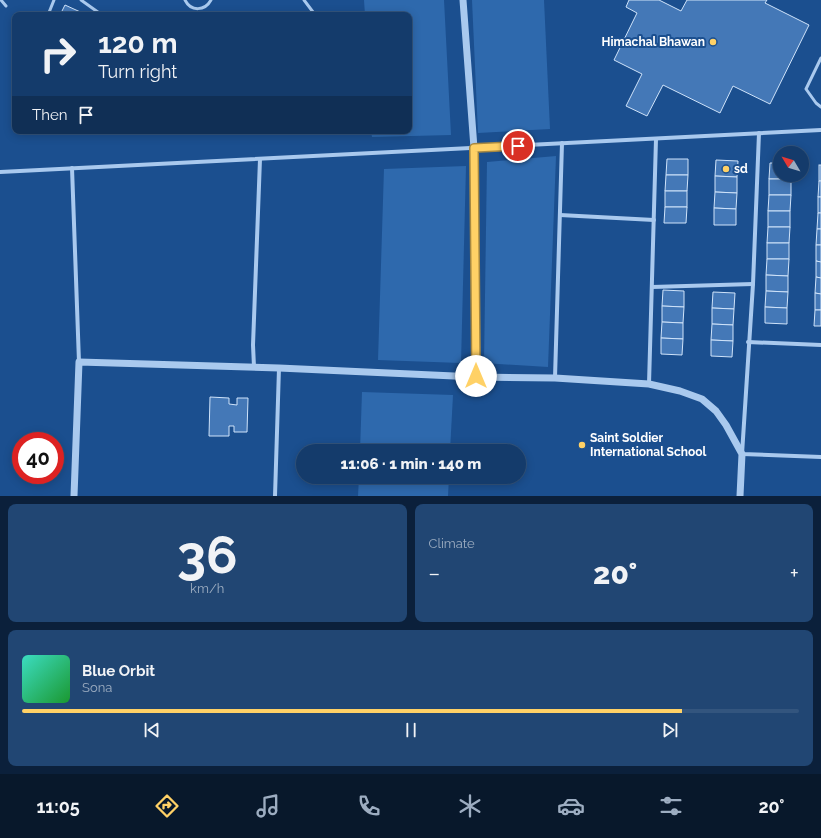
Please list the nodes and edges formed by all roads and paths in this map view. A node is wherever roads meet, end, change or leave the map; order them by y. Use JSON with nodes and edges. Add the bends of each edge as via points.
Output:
{"nodes":[{"id":1,"x":1,"y":0,"type":"edge"},
{"id":2,"x":54,"y":0,"type":"edge"},
{"id":3,"x":81,"y":0,"type":"edge"},
{"id":4,"x":185,"y":0,"type":"edge"},
{"id":5,"x":211,"y":0,"type":"edge"},
{"id":6,"x":304,"y":0,"type":"edge"},
{"id":7,"x":463,"y":0,"type":"edge"},
{"id":8,"x":6,"y":6,"type":"dead end"},
{"id":9,"x":49,"y":12,"type":"edge"},
{"id":10,"x":98,"y":12,"type":"edge"},
{"id":11,"x":313,"y":12,"type":"edge"},
{"id":12,"x":821,"y":58,"type":"edge"},
{"id":13,"x":821,"y":107,"type":"edge"},
{"id":14,"x":821,"y":130,"type":"edge"},
{"id":15,"x":759,"y":133,"type":"junction"},
{"id":16,"x":656,"y":139,"type":"junction"},
{"id":17,"x":562,"y":143,"type":"junction"},
{"id":18,"x":474,"y":148,"type":"junction"},
{"id":19,"x":260,"y":159,"type":"junction"},
{"id":20,"x":72,"y":168,"type":"junction"},
{"id":21,"x":0,"y":172,"type":"edge"},
{"id":22,"x":560,"y":215,"type":"junction"},
{"id":23,"x":654,"y":220,"type":"junction"},
{"id":24,"x":753,"y":284,"type":"junction"},
{"id":25,"x":652,"y":287,"type":"junction"},
{"id":26,"x":748,"y":342,"type":"junction"},
{"id":27,"x":821,"y":345,"type":"edge"},
{"id":28,"x":79,"y":362,"type":"junction"},
{"id":29,"x":254,"y":367,"type":"junction"},
{"id":30,"x":279,"y":368,"type":"junction"},
{"id":31,"x":476,"y":376,"type":"junction"},
{"id":32,"x":555,"y":378,"type":"junction"},
{"id":33,"x":649,"y":384,"type":"junction"},
{"id":34,"x":742,"y":454,"type":"junction"},
{"id":35,"x":821,"y":457,"type":"edge"},
{"id":36,"x":74,"y":496,"type":"edge"},
{"id":37,"x":274,"y":496,"type":"edge"},
{"id":38,"x":740,"y":496,"type":"edge"}],
"edges":[{"from":1,"to":8,"type":"lane"},
{"from":2,"to":9,"type":"lane"},
{"from":3,"to":10,"type":"lane"},
{"from":4,"to":5,"type":"lane","via":[[190,6],[199,9],[207,6]]},
{"from":6,"to":11,"type":"lane"},
{"from":7,"to":18,"type":"street"},
{"from":12,"to":13,"type":"lane","via":[[806,88]]},
{"from":14,"to":15,"type":"street"},
{"from":15,"to":16,"type":"street"},
{"from":15,"to":24,"type":"street"},
{"from":16,"to":17,"type":"street"},
{"from":16,"to":23,"type":"street"},
{"from":17,"to":18,"type":"street"},
{"from":17,"to":22,"type":"street"},
{"from":18,"to":19,"type":"street"},
{"from":18,"to":31,"type":"street"},
{"from":19,"to":20,"type":"street"},
{"from":19,"to":29,"type":"street"},
{"from":20,"to":21,"type":"street"},
{"from":20,"to":28,"type":"street"},
{"from":22,"to":23,"type":"street"},
{"from":22,"to":32,"type":"street"},
{"from":23,"to":25,"type":"street"},
{"from":24,"to":25,"type":"street"},
{"from":24,"to":26,"type":"street"},
{"from":25,"to":33,"type":"street"},
{"from":26,"to":27,"type":"street"},
{"from":26,"to":34,"type":"street"},
{"from":28,"to":29,"type":"street"},
{"from":28,"to":36,"type":"street"},
{"from":29,"to":30,"type":"street"},
{"from":30,"to":31,"type":"street"},
{"from":30,"to":37,"type":"street"},
{"from":31,"to":32,"type":"street"},
{"from":32,"to":33,"type":"street"},
{"from":33,"to":34,"type":"street","via":[[680,390],[702,399],[716,411]]},
{"from":34,"to":35,"type":"street"},
{"from":34,"to":38,"type":"street"}]}
